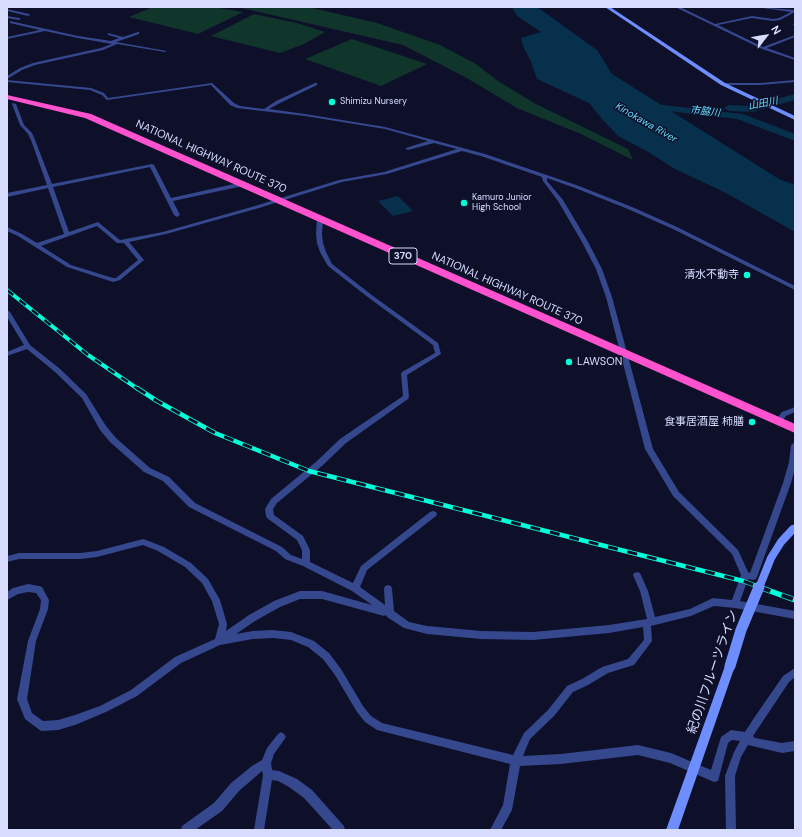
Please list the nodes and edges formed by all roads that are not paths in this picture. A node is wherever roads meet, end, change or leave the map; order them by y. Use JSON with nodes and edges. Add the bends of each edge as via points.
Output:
{"nodes":[{"id":1,"x":606,"y":7,"type":"edge"},
{"id":2,"x":677,"y":7,"type":"edge"},
{"id":3,"x":758,"y":7,"type":"edge"},
{"id":4,"x":8,"y":8,"type":"edge"},
{"id":5,"x":795,"y":11,"type":"edge"},
{"id":6,"x":7,"y":17,"type":"edge"},
{"id":7,"x":19,"y":19,"type":"junction"},
{"id":8,"x":714,"y":25,"type":"junction"},
{"id":9,"x":45,"y":30,"type":"junction"},
{"id":10,"x":138,"y":33,"type":"dead end"},
{"id":11,"x":108,"y":34,"type":"dead end"},
{"id":12,"x":795,"y":36,"type":"edge"},
{"id":13,"x":7,"y":38,"type":"edge"},
{"id":14,"x":123,"y":38,"type":"junction"},
{"id":15,"x":110,"y":43,"type":"junction"},
{"id":16,"x":116,"y":44,"type":"junction"},
{"id":17,"x":763,"y":48,"type":"junction"},
{"id":18,"x":165,"y":51,"type":"dead end"},
{"id":19,"x":795,"y":59,"type":"edge"},
{"id":20,"x":7,"y":78,"type":"edge"},
{"id":21,"x":795,"y":80,"type":"edge"},
{"id":22,"x":7,"y":81,"type":"edge"},
{"id":23,"x":316,"y":84,"type":"dead end"},
{"id":24,"x":724,"y":84,"type":"junction"},
{"id":25,"x":14,"y":100,"type":"edge"},
{"id":26,"x":7,"y":105,"type":"edge"},
{"id":27,"x":265,"y":110,"type":"junction"},
{"id":28,"x":795,"y":118,"type":"edge"},
{"id":29,"x":435,"y":141,"type":"junction"},
{"id":30,"x":408,"y":149,"type":"dead end"},
{"id":31,"x":462,"y":149,"type":"junction"},
{"id":32,"x":544,"y":176,"type":"junction"},
{"id":33,"x":243,"y":184,"type":"junction"},
{"id":34,"x":50,"y":186,"type":"junction"},
{"id":35,"x":7,"y":195,"type":"edge"},
{"id":36,"x":170,"y":200,"type":"junction"},
{"id":37,"x":278,"y":200,"type":"junction"},
{"id":38,"x":177,"y":214,"type":"dead end"},
{"id":39,"x":320,"y":219,"type":"junction"},
{"id":40,"x":7,"y":229,"type":"edge"},
{"id":41,"x":67,"y":234,"type":"junction"},
{"id":42,"x":125,"y":241,"type":"junction"},
{"id":43,"x":36,"y":245,"type":"junction"},
{"id":44,"x":795,"y":288,"type":"edge"},
{"id":45,"x":7,"y":312,"type":"edge"},
{"id":46,"x":28,"y":346,"type":"junction"},
{"id":47,"x":7,"y":354,"type":"edge"},
{"id":48,"x":624,"y":354,"type":"junction"},
{"id":49,"x":795,"y":409,"type":"edge"},
{"id":50,"x":778,"y":422,"type":"junction"},
{"id":51,"x":795,"y":429,"type":"edge"},
{"id":52,"x":795,"y":445,"type":"edge"},
{"id":53,"x":433,"y":514,"type":"dead end"},
{"id":54,"x":794,"y":528,"type":"edge"},
{"id":55,"x":7,"y":559,"type":"edge"},
{"id":56,"x":306,"y":564,"type":"junction"},
{"id":57,"x":637,"y":575,"type":"dead end"},
{"id":58,"x":745,"y":575,"type":"junction"},
{"id":59,"x":355,"y":588,"type":"junction"},
{"id":60,"x":388,"y":589,"type":"dead end"},
{"id":61,"x":7,"y":596,"type":"edge"},
{"id":62,"x":735,"y":604,"type":"junction"},
{"id":63,"x":390,"y":614,"type":"junction"},
{"id":64,"x":795,"y":615,"type":"edge"},
{"id":65,"x":649,"y":622,"type":"junction"},
{"id":66,"x":219,"y":641,"type":"junction"},
{"id":67,"x":795,"y":672,"type":"edge"},
{"id":68,"x":281,"y":737,"type":"dead end"},
{"id":69,"x":747,"y":737,"type":"junction"},
{"id":70,"x":795,"y":746,"type":"edge"},
{"id":71,"x":516,"y":761,"type":"junction"},
{"id":72,"x":266,"y":763,"type":"junction"},
{"id":73,"x":694,"y":769,"type":"junction"},
{"id":74,"x":268,"y":775,"type":"junction"},
{"id":75,"x":186,"y":830,"type":"edge"},
{"id":76,"x":259,"y":830,"type":"edge"},
{"id":77,"x":340,"y":830,"type":"edge"},
{"id":78,"x":495,"y":830,"type":"edge"},
{"id":79,"x":672,"y":830,"type":"edge"},
{"id":80,"x":731,"y":830,"type":"edge"}],
"edges":[{"from":1,"to":24,"type":"street"},
{"from":2,"to":8,"type":"street"},
{"from":3,"to":5,"type":"street"},
{"from":4,"to":7,"type":"street","via":[[28,15]]},
{"from":5,"to":8,"type":"street","via":[[780,19],[752,17]]},
{"from":6,"to":7,"type":"street"},
{"from":7,"to":9,"type":"street","via":[[11,22]]},
{"from":8,"to":17,"type":"street"},
{"from":9,"to":13,"type":"street"},
{"from":9,"to":15,"type":"street"},
{"from":10,"to":14,"type":"street"},
{"from":11,"to":14,"type":"street"},
{"from":12,"to":17,"type":"street"},
{"from":14,"to":15,"type":"street"},
{"from":15,"to":16,"type":"street"},
{"from":16,"to":18,"type":"street"},
{"from":16,"to":20,"type":"street","via":[[34,64]]},
{"from":17,"to":19,"type":"street"},
{"from":21,"to":24,"type":"street","via":[[760,84]]},
{"from":22,"to":27,"type":"street","via":[[91,89],[103,94],[107,99],[212,84],[235,106]]},
{"from":23,"to":27,"type":"street"},
{"from":24,"to":28,"type":"street"},
{"from":25,"to":26,"type":"street"},
{"from":25,"to":33,"type":"highway","name":"NATIONAL HIGHWAY ROUTE 370","number":"370","via":[[88,116]]},
{"from":25,"to":34,"type":"street","via":[[22,125],[33,140]]},
{"from":27,"to":29,"type":"street","via":[[385,128]]},
{"from":29,"to":30,"type":"street"},
{"from":29,"to":31,"type":"street"},
{"from":31,"to":32,"type":"street"},
{"from":31,"to":37,"type":"street","via":[[385,173],[341,181]]},
{"from":32,"to":44,"type":"street","via":[[675,228]]},
{"from":32,"to":48,"type":"street","via":[[599,269]]},
{"from":33,"to":36,"type":"street"},
{"from":33,"to":37,"type":"highway","name":"NATIONAL HIGHWAY ROUTE 370","number":"370"},
{"from":34,"to":35,"type":"street"},
{"from":34,"to":36,"type":"street","via":[[152,165]]},
{"from":34,"to":41,"type":"street"},
{"from":36,"to":38,"type":"street"},
{"from":37,"to":39,"type":"highway","name":"NATIONAL HIGHWAY ROUTE 370","number":"370"},
{"from":37,"to":42,"type":"street","via":[[186,227]]},
{"from":39,"to":48,"type":"highway","name":"NATIONAL HIGHWAY ROUTE 370","number":"370"},
{"from":39,"to":56,"type":"street","via":[[320,243],[330,265],[436,344],[438,354],[404,374],[406,397],[343,441],[274,501],[269,509],[270,516],[300,538],[306,550]]},
{"from":40,"to":43,"type":"street"},
{"from":41,"to":42,"type":"street","via":[[98,224],[119,242]]},
{"from":41,"to":43,"type":"street"},
{"from":42,"to":43,"type":"street","via":[[142,260],[118,279],[113,280],[69,266]]},
{"from":45,"to":46,"type":"street"},
{"from":46,"to":47,"type":"street"},
{"from":46,"to":56,"type":"street","via":[[84,396],[113,440],[148,470],[166,479],[192,505],[279,549],[288,557]]},
{"from":48,"to":50,"type":"highway","name":"NATIONAL HIGHWAY ROUTE 370","number":"370"},
{"from":48,"to":58,"type":"street","via":[[649,449],[676,494],[735,552]]},
{"from":49,"to":50,"type":"street","via":[[784,414]]},
{"from":50,"to":51,"type":"highway","name":"NATIONAL HIGHWAY ROUTE 370","number":"370"},
{"from":52,"to":58,"type":"street","via":[[793,462],[753,577]]},
{"from":53,"to":59,"type":"street","via":[[364,568]]},
{"from":54,"to":73,"type":"street","name":"紀の川フルーツライン","bridge":true,"via":[[771,558],[741,630]]},
{"from":55,"to":66,"type":"street","via":[[19,556],[97,554],[143,542],[188,565],[205,581],[216,600],[223,624]]},
{"from":56,"to":59,"type":"street"},
{"from":57,"to":65,"type":"street","via":[[644,591]]},
{"from":58,"to":62,"type":"street"},
{"from":59,"to":63,"type":"street"},
{"from":60,"to":63,"type":"street"},
{"from":61,"to":66,"type":"street","via":[[28,588],[39,590],[45,600],[32,640],[22,699],[28,716],[40,726],[58,725],[103,709],[134,693],[178,660]]},
{"from":62,"to":64,"type":"street"},
{"from":62,"to":65,"type":"street","via":[[713,602],[691,612]]},
{"from":63,"to":65,"type":"street","via":[[407,624],[427,630],[481,635],[532,636],[609,629]]},
{"from":63,"to":66,"type":"street","via":[[322,595],[300,595],[252,618]]},
{"from":65,"to":71,"type":"street","via":[[648,641],[631,662],[605,670],[570,689],[551,714],[527,736]]},
{"from":66,"to":71,"type":"street","via":[[266,634],[290,636],[311,644],[326,656],[338,672],[360,710],[380,727]]},
{"from":67,"to":69,"type":"street","via":[[786,679]]},
{"from":68,"to":72,"type":"street","via":[[270,751]]},
{"from":69,"to":70,"type":"street","via":[[752,742],[782,748]]},
{"from":69,"to":73,"type":"street","via":[[731,735],[724,740],[714,777]]},
{"from":69,"to":80,"type":"street","via":[[730,776]]},
{"from":71,"to":73,"type":"street","via":[[561,759],[638,750],[671,758]]},
{"from":71,"to":78,"type":"street","via":[[508,806]]},
{"from":72,"to":74,"type":"street"},
{"from":72,"to":75,"type":"street","via":[[236,787],[218,807]]},
{"from":73,"to":79,"type":"street","name":"紀の川フルーツライン"},
{"from":74,"to":76,"type":"street"},
{"from":74,"to":77,"type":"street","via":[[279,776],[308,794]]}]}
